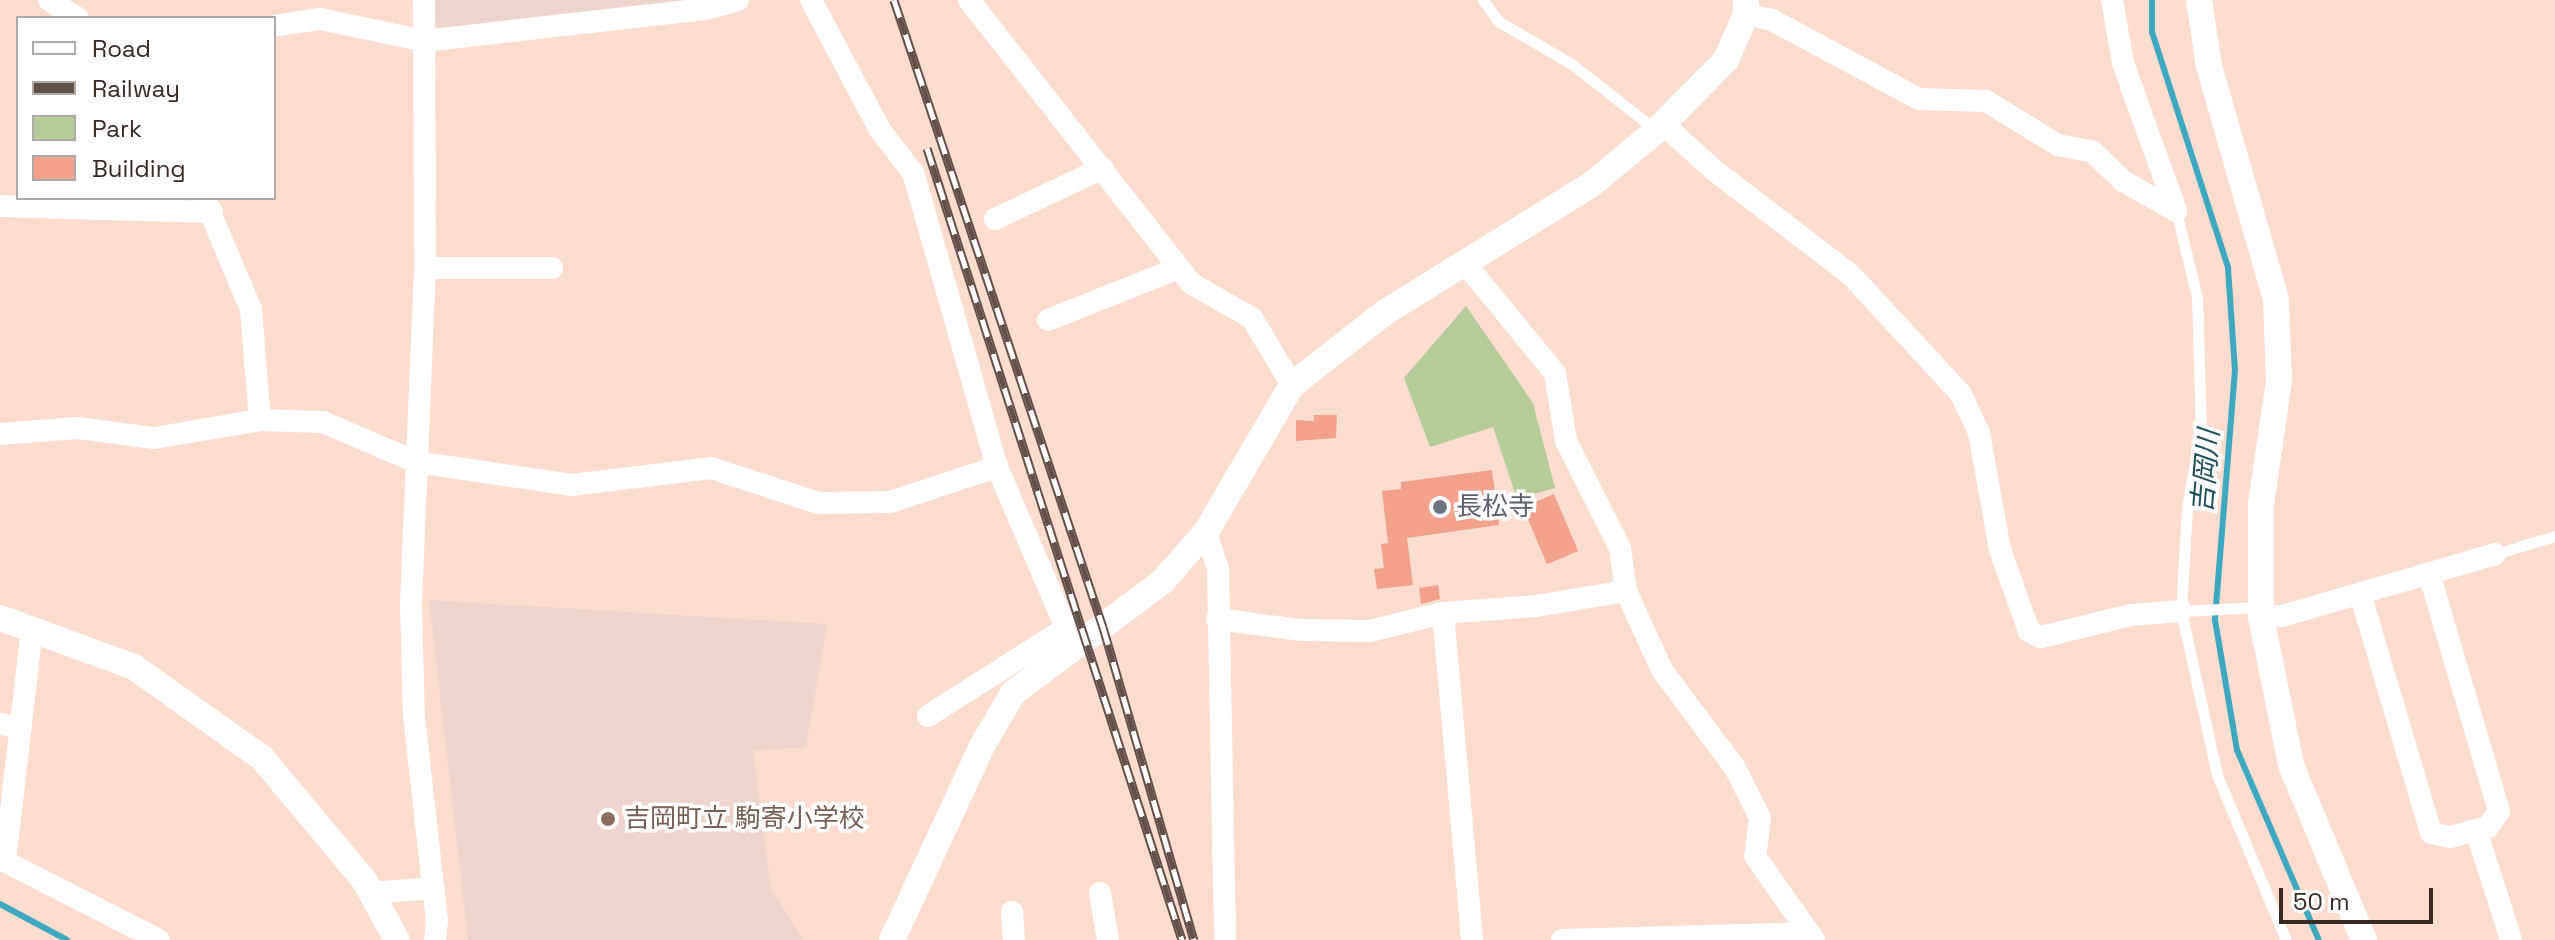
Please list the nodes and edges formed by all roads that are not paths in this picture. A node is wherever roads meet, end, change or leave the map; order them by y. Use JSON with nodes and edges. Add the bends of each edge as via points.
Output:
{"nodes":[{"id":1,"x":49,"y":0,"type":"edge"},
{"id":2,"x":424,"y":0,"type":"edge"},
{"id":3,"x":738,"y":0,"type":"edge"},
{"id":4,"x":811,"y":0,"type":"edge"},
{"id":5,"x":969,"y":0,"type":"edge"},
{"id":6,"x":1483,"y":0,"type":"edge"},
{"id":7,"x":2112,"y":0,"type":"edge"},
{"id":8,"x":2199,"y":0,"type":"edge"},
{"id":9,"x":1746,"y":7,"type":"edge"},
{"id":10,"x":75,"y":16,"type":"edge"},
{"id":11,"x":276,"y":26,"type":"edge"},
{"id":12,"x":424,"y":41,"type":"junction"},
{"id":13,"x":1659,"y":127,"type":"junction"},
{"id":14,"x":1103,"y":168,"type":"junction"},
{"id":15,"x":208,"y":205,"type":"edge"},
{"id":16,"x":0,"y":206,"type":"edge"},
{"id":17,"x":2176,"y":211,"type":"junction"},
{"id":18,"x":995,"y":219,"type":"dead end"},
{"id":19,"x":1464,"y":262,"type":"junction"},
{"id":20,"x":425,"y":268,"type":"junction"},
{"id":21,"x":552,"y":268,"type":"dead end"},
{"id":22,"x":1179,"y":268,"type":"junction"},
{"id":23,"x":1048,"y":320,"type":"dead end"},
{"id":24,"x":1292,"y":385,"type":"junction"},
{"id":25,"x":260,"y":420,"type":"junction"},
{"id":26,"x":0,"y":434,"type":"edge"},
{"id":27,"x":416,"y":462,"type":"junction"},
{"id":28,"x":997,"y":467,"type":"junction"},
{"id":29,"x":1206,"y":532,"type":"junction"},
{"id":30,"x":2555,"y":536,"type":"edge"},
{"id":31,"x":2495,"y":554,"type":"joint"},
{"id":32,"x":2429,"y":573,"type":"junction"},
{"id":33,"x":1626,"y":591,"type":"junction"},
{"id":34,"x":2360,"y":593,"type":"junction"},
{"id":35,"x":2254,"y":610,"type":"junction"},
{"id":36,"x":2187,"y":611,"type":"junction"},
{"id":37,"x":1443,"y":613,"type":"junction"},
{"id":38,"x":0,"y":618,"type":"edge"},
{"id":39,"x":1217,"y":619,"type":"junction"},
{"id":40,"x":32,"y":630,"type":"junction"},
{"id":41,"x":1000,"y":670,"type":"junction"},
{"id":42,"x":1013,"y":693,"type":"junction"},
{"id":43,"x":928,"y":716,"type":"dead end"},
{"id":44,"x":10,"y":726,"type":"edge"},
{"id":45,"x":2476,"y":830,"type":"junction"},
{"id":46,"x":3,"y":860,"type":"edge"},
{"id":47,"x":434,"y":888,"type":"junction"},
{"id":48,"x":371,"y":893,"type":"junction"},
{"id":49,"x":1100,"y":893,"type":"dead end"},
{"id":50,"x":1012,"y":912,"type":"dead end"},
{"id":51,"x":1811,"y":936,"type":"edge"},
{"id":52,"x":894,"y":938,"type":"edge"},
{"id":53,"x":159,"y":940,"type":"edge"},
{"id":54,"x":397,"y":940,"type":"edge"},
{"id":55,"x":435,"y":940,"type":"edge"},
{"id":56,"x":1014,"y":940,"type":"edge"},
{"id":57,"x":1108,"y":940,"type":"edge"},
{"id":58,"x":1225,"y":940,"type":"edge"},
{"id":59,"x":1472,"y":940,"type":"edge"},
{"id":60,"x":1562,"y":940,"type":"edge"},
{"id":61,"x":2286,"y":940,"type":"edge"},
{"id":62,"x":2364,"y":940,"type":"edge"},
{"id":63,"x":2511,"y":940,"type":"edge"}],
"edges":[{"from":1,"to":10,"type":"street"},
{"from":2,"to":12,"type":"street"},
{"from":3,"to":12,"type":"street","via":[[705,9]]},
{"from":4,"to":28,"type":"street","via":[[880,130],[913,173]]},
{"from":5,"to":14,"type":"street"},
{"from":6,"to":13,"type":"lane","via":[[1498,21],[1573,65]]},
{"from":7,"to":17,"type":"street","via":[[2123,63]]},
{"from":8,"to":35,"type":"street","via":[[2209,66],[2276,300],[2279,381],[2261,504]]},
{"from":9,"to":13,"type":"street","via":[[1726,60]]},
{"from":9,"to":17,"type":"street","via":[[1919,99],[1986,101],[2058,145],[2093,152],[2123,181]]},
{"from":11,"to":12,"type":"street","via":[[320,19]]},
{"from":12,"to":20,"type":"street"},
{"from":13,"to":19,"type":"street","via":[[1592,184]]},
{"from":13,"to":36,"type":"street","via":[[1851,275],[1961,394],[1979,433],[2000,550],[2029,631],[2041,637],[2131,615]]},
{"from":14,"to":18,"type":"street"},
{"from":14,"to":22,"type":"street"},
{"from":15,"to":16,"type":"street"},
{"from":15,"to":25,"type":"street","via":[[251,309]]},
{"from":17,"to":36,"type":"lane","via":[[2197,297],[2201,430],[2187,507]]},
{"from":19,"to":24,"type":"street","via":[[1384,313]]},
{"from":19,"to":33,"type":"street","via":[[1555,373],[1566,441],[1620,548]]},
{"from":20,"to":21,"type":"street"},
{"from":20,"to":27,"type":"street"},
{"from":22,"to":23,"type":"street"},
{"from":22,"to":24,"type":"street","via":[[1192,284],[1252,318]]},
{"from":24,"to":29,"type":"street"},
{"from":25,"to":26,"type":"street","via":[[154,438],[78,428]]},
{"from":25,"to":27,"type":"street","via":[[323,422]]},
{"from":27,"to":28,"type":"street","via":[[571,485],[711,468],[819,503],[890,502]]},
{"from":27,"to":47,"type":"street","via":[[414,716]]},
{"from":28,"to":41,"type":"street","via":[[1066,628]]},
{"from":29,"to":39,"type":"street","via":[[1218,570]]},
{"from":29,"to":42,"type":"street","via":[[1162,582]]},
{"from":30,"to":31,"type":"lane"},
{"from":31,"to":32,"type":"street"},
{"from":32,"to":34,"type":"street"},
{"from":32,"to":45,"type":"street","via":[[2499,811],[2497,821]]},
{"from":33,"to":37,"type":"street","via":[[1536,606]]},
{"from":33,"to":51,"type":"street","via":[[1662,670],[1735,768],[1760,818],[1755,856]]},
{"from":34,"to":35,"type":"street"},
{"from":34,"to":45,"type":"street","via":[[2431,833],[2437,838]]},
{"from":35,"to":36,"type":"lane"},
{"from":35,"to":62,"type":"street","via":[[2291,765]]},
{"from":36,"to":61,"type":"lane","via":[[2217,775]]},
{"from":37,"to":39,"type":"street","via":[[1370,631],[1300,630]]},
{"from":37,"to":59,"type":"street"},
{"from":38,"to":40,"type":"street"},
{"from":39,"to":58,"type":"street"},
{"from":40,"to":44,"type":"street"},
{"from":40,"to":48,"type":"street","via":[[134,667],[262,758]]},
{"from":41,"to":42,"type":"street"},
{"from":41,"to":43,"type":"street"},
{"from":42,"to":52,"type":"street","via":[[983,744]]},
{"from":44,"to":46,"type":"street"},
{"from":45,"to":63,"type":"street"},
{"from":46,"to":53,"type":"street"},
{"from":47,"to":48,"type":"street"},
{"from":47,"to":55,"type":"street"},
{"from":48,"to":54,"type":"street"},
{"from":49,"to":57,"type":"street"},
{"from":50,"to":56,"type":"street"},
{"from":51,"to":60,"type":"street"}]}
